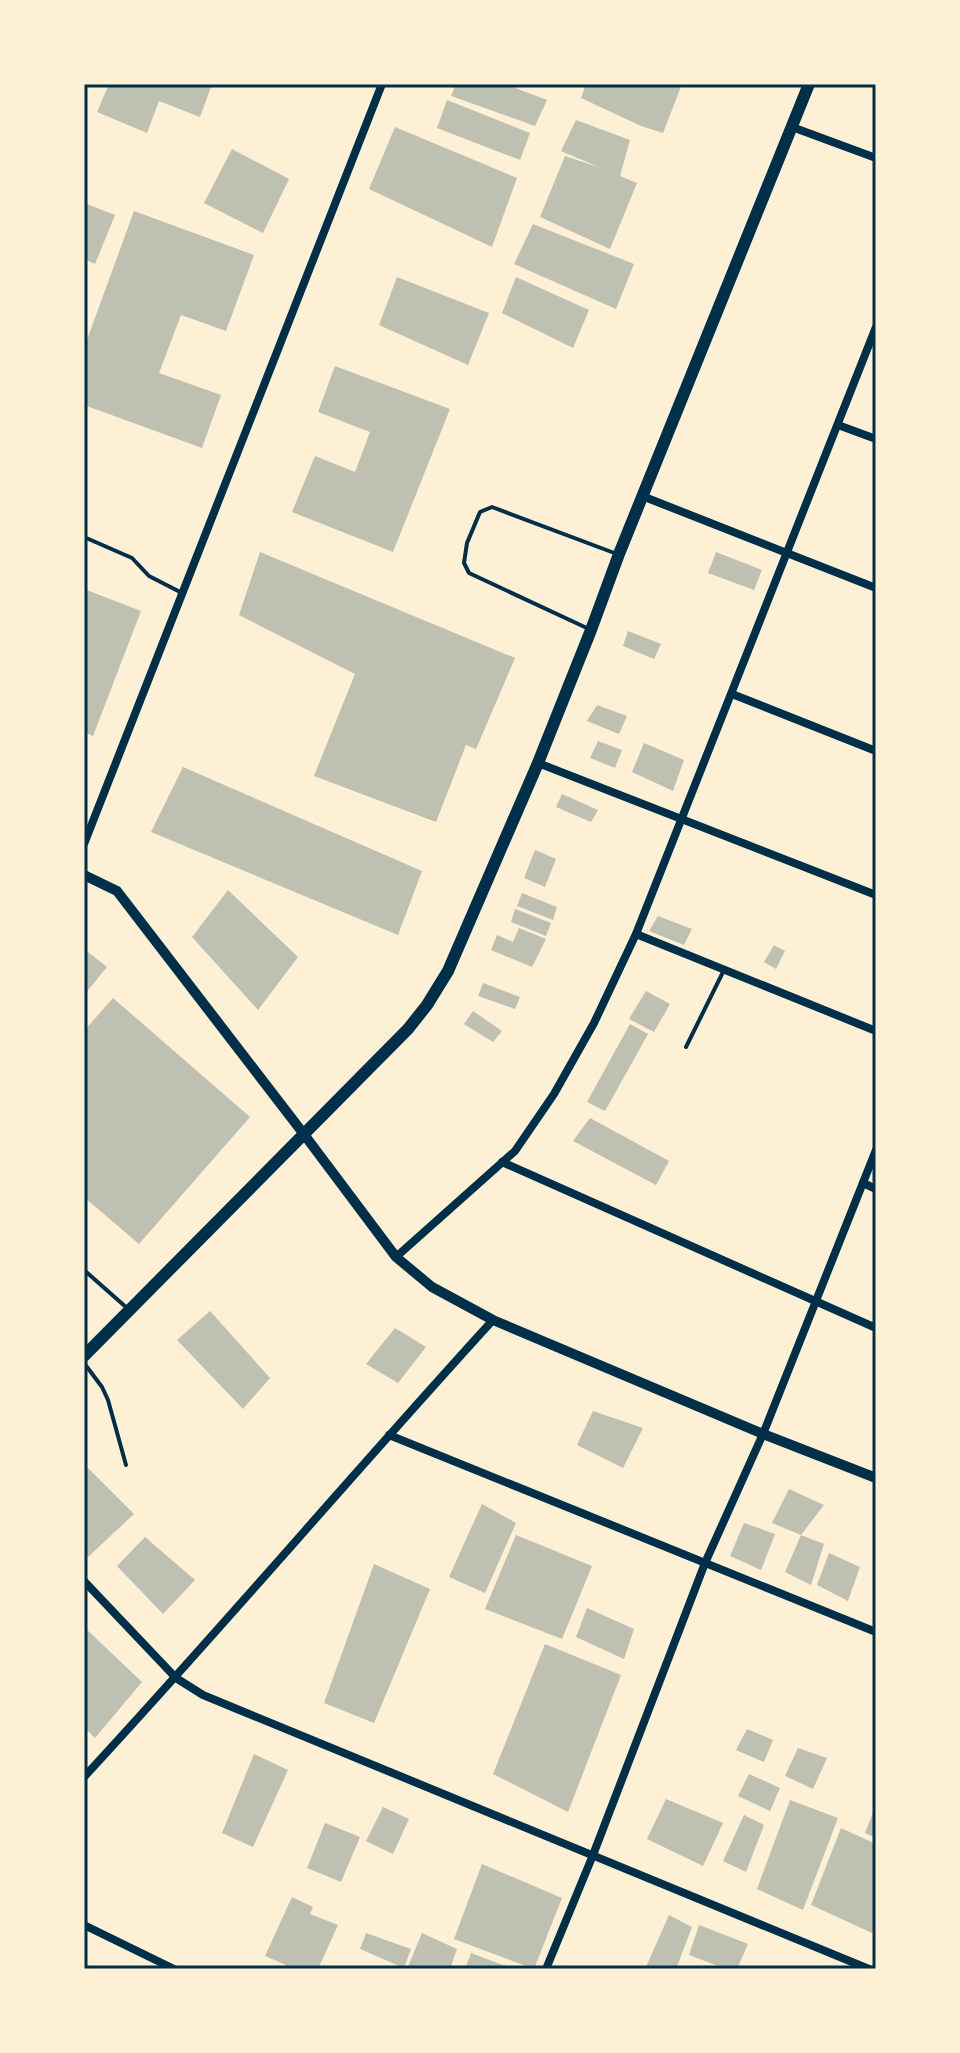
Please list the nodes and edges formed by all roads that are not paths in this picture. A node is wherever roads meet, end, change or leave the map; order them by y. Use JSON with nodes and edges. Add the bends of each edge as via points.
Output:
{"nodes":[{"id":1,"x":382,"y":84,"type":"edge"},
{"id":2,"x":809,"y":84,"type":"edge"},
{"id":3,"x":792,"y":127,"type":"junction"},
{"id":4,"x":876,"y":158,"type":"edge"},
{"id":5,"x":876,"y":327,"type":"edge"},
{"id":6,"x":838,"y":425,"type":"junction"},
{"id":7,"x":876,"y":439,"type":"edge"},
{"id":8,"x":642,"y":496,"type":"junction"},
{"id":9,"x":84,"y":537,"type":"edge"},
{"id":10,"x":787,"y":553,"type":"junction"},
{"id":11,"x":619,"y":554,"type":"junction"},
{"id":12,"x":876,"y":588,"type":"edge"},
{"id":13,"x":182,"y":593,"type":"junction"},
{"id":14,"x":591,"y":630,"type":"junction"},
{"id":15,"x":732,"y":694,"type":"junction"},
{"id":16,"x":876,"y":751,"type":"edge"},
{"id":17,"x":538,"y":763,"type":"junction"},
{"id":18,"x":682,"y":818,"type":"junction"},
{"id":19,"x":84,"y":844,"type":"edge"},
{"id":20,"x":84,"y":875,"type":"edge"},
{"id":21,"x":876,"y":895,"type":"edge"},
{"id":22,"x":636,"y":934,"type":"junction"},
{"id":23,"x":724,"y":970,"type":"junction"},
{"id":24,"x":876,"y":1031,"type":"edge"},
{"id":25,"x":686,"y":1047,"type":"dead end"},
{"id":26,"x":303,"y":1133,"type":"junction"},
{"id":27,"x":876,"y":1150,"type":"edge"},
{"id":28,"x":502,"y":1162,"type":"junction"},
{"id":29,"x":863,"y":1183,"type":"junction"},
{"id":30,"x":876,"y":1189,"type":"edge"},
{"id":31,"x":396,"y":1257,"type":"junction"},
{"id":32,"x":84,"y":1270,"type":"edge"},
{"id":33,"x":815,"y":1301,"type":"junction"},
{"id":34,"x":129,"y":1310,"type":"junction"},
{"id":35,"x":493,"y":1320,"type":"junction"},
{"id":36,"x":876,"y":1328,"type":"edge"},
{"id":37,"x":84,"y":1356,"type":"edge"},
{"id":38,"x":84,"y":1363,"type":"edge"},
{"id":39,"x":763,"y":1434,"type":"junction"},
{"id":40,"x":389,"y":1435,"type":"junction"},
{"id":41,"x":126,"y":1465,"type":"dead end"},
{"id":42,"x":876,"y":1478,"type":"edge"},
{"id":43,"x":705,"y":1563,"type":"junction"},
{"id":44,"x":84,"y":1581,"type":"edge"},
{"id":45,"x":876,"y":1632,"type":"edge"},
{"id":46,"x":176,"y":1678,"type":"junction"},
{"id":47,"x":84,"y":1777,"type":"edge"},
{"id":48,"x":593,"y":1855,"type":"junction"},
{"id":49,"x":84,"y":1925,"type":"edge"},
{"id":50,"x":174,"y":1969,"type":"edge"},
{"id":51,"x":546,"y":1969,"type":"edge"},
{"id":52,"x":869,"y":1969,"type":"edge"}],
"edges":[{"from":1,"to":13,"type":"street"},
{"from":2,"to":3,"type":"main road"},
{"from":3,"to":4,"type":"street"},
{"from":3,"to":8,"type":"main road"},
{"from":5,"to":6,"type":"street"},
{"from":6,"to":7,"type":"street"},
{"from":6,"to":10,"type":"street"},
{"from":8,"to":10,"type":"street"},
{"from":8,"to":11,"type":"main road"},
{"from":9,"to":13,"type":"lane","via":[[132,558],[149,576]]},
{"from":10,"to":12,"type":"street"},
{"from":10,"to":15,"type":"street"},
{"from":11,"to":14,"type":"main road"},
{"from":11,"to":14,"type":"lane","via":[[492,507],[480,512],[467,543],[464,563],[469,573]]},
{"from":13,"to":19,"type":"street"},
{"from":14,"to":17,"type":"main road"},
{"from":15,"to":16,"type":"street"},
{"from":15,"to":18,"type":"street"},
{"from":17,"to":18,"type":"street"},
{"from":17,"to":26,"type":"main road","via":[[448,971],[427,1005]]},
{"from":18,"to":21,"type":"street"},
{"from":18,"to":22,"type":"street"},
{"from":20,"to":26,"type":"street","via":[[117,891]]},
{"from":22,"to":23,"type":"street"},
{"from":22,"to":28,"type":"street","via":[[554,1094]]},
{"from":23,"to":24,"type":"street"},
{"from":23,"to":25,"type":"lane"},
{"from":26,"to":31,"type":"street"},
{"from":26,"to":34,"type":"main road"},
{"from":27,"to":29,"type":"street"},
{"from":28,"to":31,"type":"street"},
{"from":28,"to":33,"type":"street"},
{"from":29,"to":30,"type":"street"},
{"from":29,"to":33,"type":"street"},
{"from":31,"to":35,"type":"street","via":[[432,1287]]},
{"from":32,"to":34,"type":"lane"},
{"from":33,"to":36,"type":"street"},
{"from":33,"to":39,"type":"street"},
{"from":34,"to":37,"type":"main road"},
{"from":35,"to":39,"type":"street"},
{"from":35,"to":40,"type":"street"},
{"from":38,"to":41,"type":"lane","via":[[108,1400]]},
{"from":39,"to":42,"type":"street"},
{"from":39,"to":43,"type":"street"},
{"from":40,"to":43,"type":"street"},
{"from":40,"to":46,"type":"street"},
{"from":43,"to":45,"type":"street"},
{"from":43,"to":48,"type":"street"},
{"from":44,"to":46,"type":"street"},
{"from":46,"to":47,"type":"street"},
{"from":46,"to":48,"type":"street","via":[[203,1695]]},
{"from":48,"to":51,"type":"street"},
{"from":48,"to":52,"type":"street"},
{"from":49,"to":50,"type":"street"}]}
